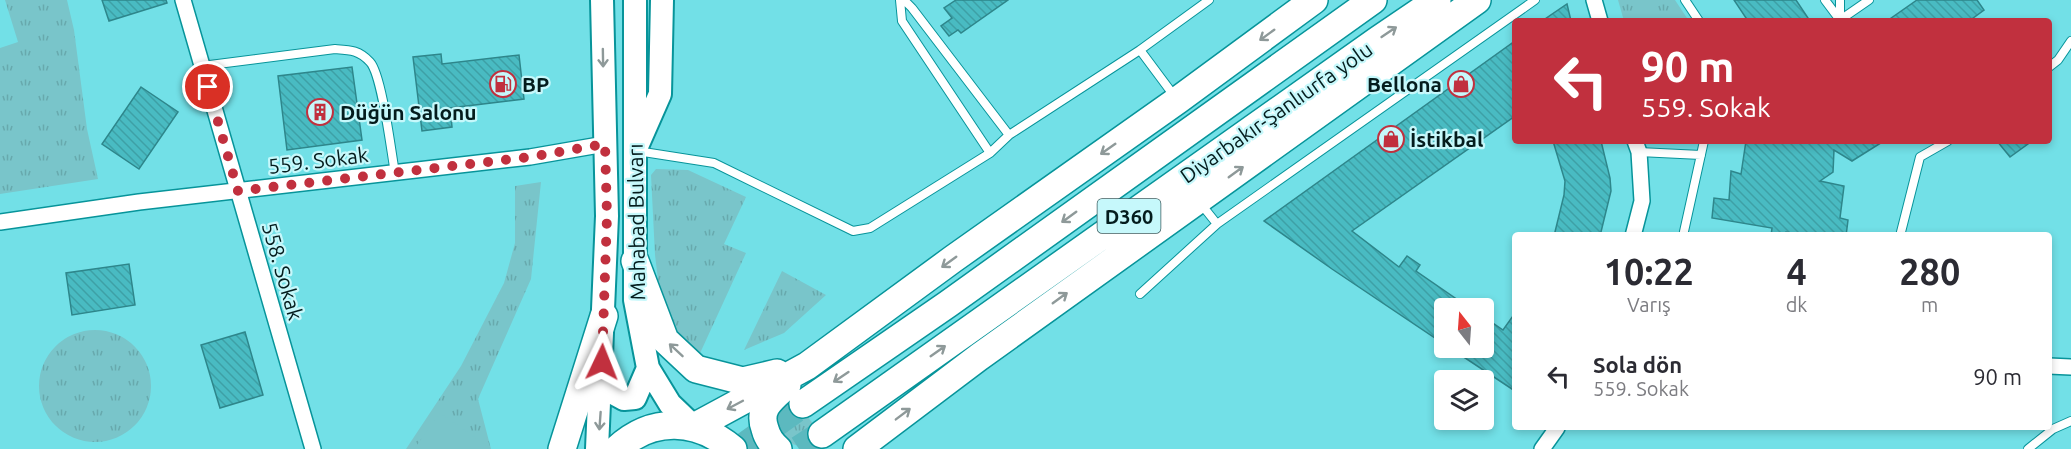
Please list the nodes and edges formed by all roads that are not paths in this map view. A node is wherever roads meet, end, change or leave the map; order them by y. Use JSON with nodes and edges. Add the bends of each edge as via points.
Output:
{"nodes":[{"id":1,"x":183,"y":0,"type":"edge"},
{"id":2,"x":635,"y":0,"type":"edge"},
{"id":3,"x":662,"y":0,"type":"edge"},
{"id":4,"x":902,"y":0,"type":"edge"},
{"id":5,"x":1209,"y":0,"type":"edge"},
{"id":6,"x":1373,"y":0,"type":"edge"},
{"id":7,"x":1437,"y":0,"type":"edge"},
{"id":8,"x":1464,"y":0,"type":"edge"},
{"id":9,"x":1477,"y":0,"type":"edge"},
{"id":10,"x":1535,"y":0,"type":"edge"},
{"id":11,"x":1594,"y":0,"type":"edge"},
{"id":12,"x":1685,"y":0,"type":"edge"},
{"id":13,"x":1825,"y":0,"type":"edge"},
{"id":14,"x":1840,"y":0,"type":"edge"},
{"id":15,"x":1869,"y":0,"type":"edge"},
{"id":16,"x":1313,"y":1,"type":"edge"},
{"id":17,"x":600,"y":7,"type":"edge"},
{"id":18,"x":1599,"y":18,"type":"edge"},
{"id":19,"x":1697,"y":18,"type":"edge"},
{"id":20,"x":1838,"y":18,"type":"edge"},
{"id":21,"x":1840,"y":18,"type":"edge"},
{"id":22,"x":1844,"y":18,"type":"edge"},
{"id":23,"x":2071,"y":41,"type":"edge"},
{"id":24,"x":1140,"y":50,"type":"junction"},
{"id":25,"x":1398,"y":56,"type":"junction"},
{"id":26,"x":2052,"y":65,"type":"edge"},
{"id":27,"x":202,"y":66,"type":"junction"},
{"id":28,"x":1178,"y":100,"type":"junction"},
{"id":29,"x":1009,"y":135,"type":"junction"},
{"id":30,"x":605,"y":144,"type":"junction"},
{"id":31,"x":1703,"y":144,"type":"edge"},
{"id":32,"x":1943,"y":144,"type":"edge"},
{"id":33,"x":1637,"y":146,"type":"edge"},
{"id":34,"x":635,"y":150,"type":"junction"},
{"id":35,"x":990,"y":153,"type":"junction"},
{"id":36,"x":1701,"y":155,"type":"junction"},
{"id":37,"x":395,"y":173,"type":"junction"},
{"id":38,"x":238,"y":191,"type":"junction"},
{"id":39,"x":1198,"y":200,"type":"junction"},
{"id":40,"x":0,"y":222,"type":"edge"},
{"id":41,"x":1217,"y":224,"type":"junction"},
{"id":42,"x":1634,"y":232,"type":"edge"},
{"id":43,"x":1684,"y":232,"type":"edge"},
{"id":44,"x":1901,"y":232,"type":"edge"},
{"id":45,"x":635,"y":261,"type":"junction"},
{"id":46,"x":1140,"y":294,"type":"dead end"},
{"id":47,"x":604,"y":316,"type":"junction"},
{"id":48,"x":602,"y":362,"type":"junction"},
{"id":49,"x":807,"y":366,"type":"junction"},
{"id":50,"x":2052,"y":366,"type":"edge"},
{"id":51,"x":2071,"y":367,"type":"edge"},
{"id":52,"x":648,"y":368,"type":"junction"},
{"id":53,"x":803,"y":404,"type":"tunnel mouth"},
{"id":54,"x":2071,"y":421,"type":"edge"},
{"id":55,"x":694,"y":427,"type":"junction"},
{"id":56,"x":1556,"y":430,"type":"edge"},
{"id":57,"x":822,"y":434,"type":"tunnel mouth"},
{"id":58,"x":313,"y":449,"type":"edge"},
{"id":59,"x":562,"y":449,"type":"edge"},
{"id":60,"x":597,"y":449,"type":"edge"},
{"id":61,"x":617,"y":449,"type":"edge"},
{"id":62,"x":733,"y":449,"type":"edge"},
{"id":63,"x":778,"y":449,"type":"edge"},
{"id":64,"x":857,"y":449,"type":"edge"},
{"id":65,"x":1542,"y":449,"type":"edge"},
{"id":66,"x":2028,"y":449,"type":"edge"}],
"edges":[{"from":1,"to":27,"type":"street","name":"558. Sokak"},
{"from":2,"to":34,"type":"main road","name":"Mahabad Bulvarı"},
{"from":3,"to":34,"type":"main road","via":[[660,94]]},
{"from":4,"to":29,"type":"lane"},
{"from":4,"to":35,"type":"lane","via":[[902,21]]},
{"from":5,"to":24,"type":"lane"},
{"from":6,"to":53,"type":"highway","name":"Diyarbakır-Şanlıurfa yolu","number":"D360","one_way":true},
{"from":57,"to":7,"type":"highway","name":"Diyarbakır-Şanlıurfa yolu","number":"D360","one_way":true},
{"from":8,"to":25,"type":"highway"},
{"from":9,"to":25,"type":"highway"},
{"from":10,"to":41,"type":"lane"},
{"from":11,"to":18,"type":"street"},
{"from":12,"to":19,"type":"lane"},
{"from":13,"to":20,"type":"lane"},
{"from":14,"to":21,"type":"lane"},
{"from":15,"to":22,"type":"lane"},
{"from":16,"to":28,"type":"highway","one_way":true},
{"from":17,"to":30,"type":"main road","name":"Mahabad Bulvarı","one_way":true},
{"from":23,"to":26,"type":"lane"},
{"from":24,"to":28,"type":"lane"},
{"from":24,"to":29,"type":"lane"},
{"from":39,"to":25,"type":"highway","one_way":true},
{"from":27,"to":37,"type":"lane","via":[[335,49],[356,50],[372,63],[378,81]]},
{"from":27,"to":38,"type":"street","name":"558. Sokak"},
{"from":28,"to":49,"type":"highway","one_way":true},
{"from":29,"to":35,"type":"lane"},
{"from":30,"to":37,"type":"street","name":"559. Sokak"},
{"from":30,"to":47,"type":"main road","name":"Mahabad Bulvarı"},
{"from":31,"to":36,"type":"lane"},
{"from":32,"to":44,"type":"lane","via":[[1920,157]]},
{"from":33,"to":36,"type":"lane"},
{"from":33,"to":42,"type":"street","via":[[1642,201]]},
{"from":34,"to":35,"type":"lane","via":[[714,163],[853,231],[870,228]]},
{"from":34,"to":45,"type":"main road","name":"Mahabad Bulvarı"},
{"from":36,"to":43,"type":"lane"},
{"from":37,"to":38,"type":"street","name":"559. Sokak"},
{"from":38,"to":40,"type":"street","name":"559. Sokak"},
{"from":38,"to":58,"type":"street","name":"558. Sokak"},
{"from":39,"to":41,"type":"lane"},
{"from":64,"to":39,"type":"highway","one_way":true},
{"from":41,"to":46,"type":"lane"},
{"from":49,"to":45,"type":"highway","one_way":true,"via":[[743,381],[696,369],[665,340]]},
{"from":45,"to":52,"type":"main road","name":"Mahabad Bulvarı","via":[[635,300]]},
{"from":47,"to":48,"type":"main road","name":"Mahabad Bulvarı"},
{"from":47,"to":59,"type":"highway"},
{"from":48,"to":52,"type":"main road","via":[[613,393],[624,399],[635,398]]},
{"from":48,"to":60,"type":"main road","name":"Mahabad Bulvarı","one_way":true},
{"from":49,"to":55,"type":"highway","one_way":true},
{"from":49,"to":63,"type":"highway","via":[[769,401],[763,412],[761,420],[767,435]]},
{"from":50,"to":51,"type":"street"},
{"from":52,"to":55,"type":"main road","name":"Mahabad Bulvarı","via":[[670,404]]},
{"from":54,"to":66,"type":"lane"},
{"from":55,"to":61,"type":"highway","via":[[667,425],[641,432]]},
{"from":55,"to":62,"type":"highway","via":[[718,436]]},
{"from":56,"to":65,"type":"street"}]}
